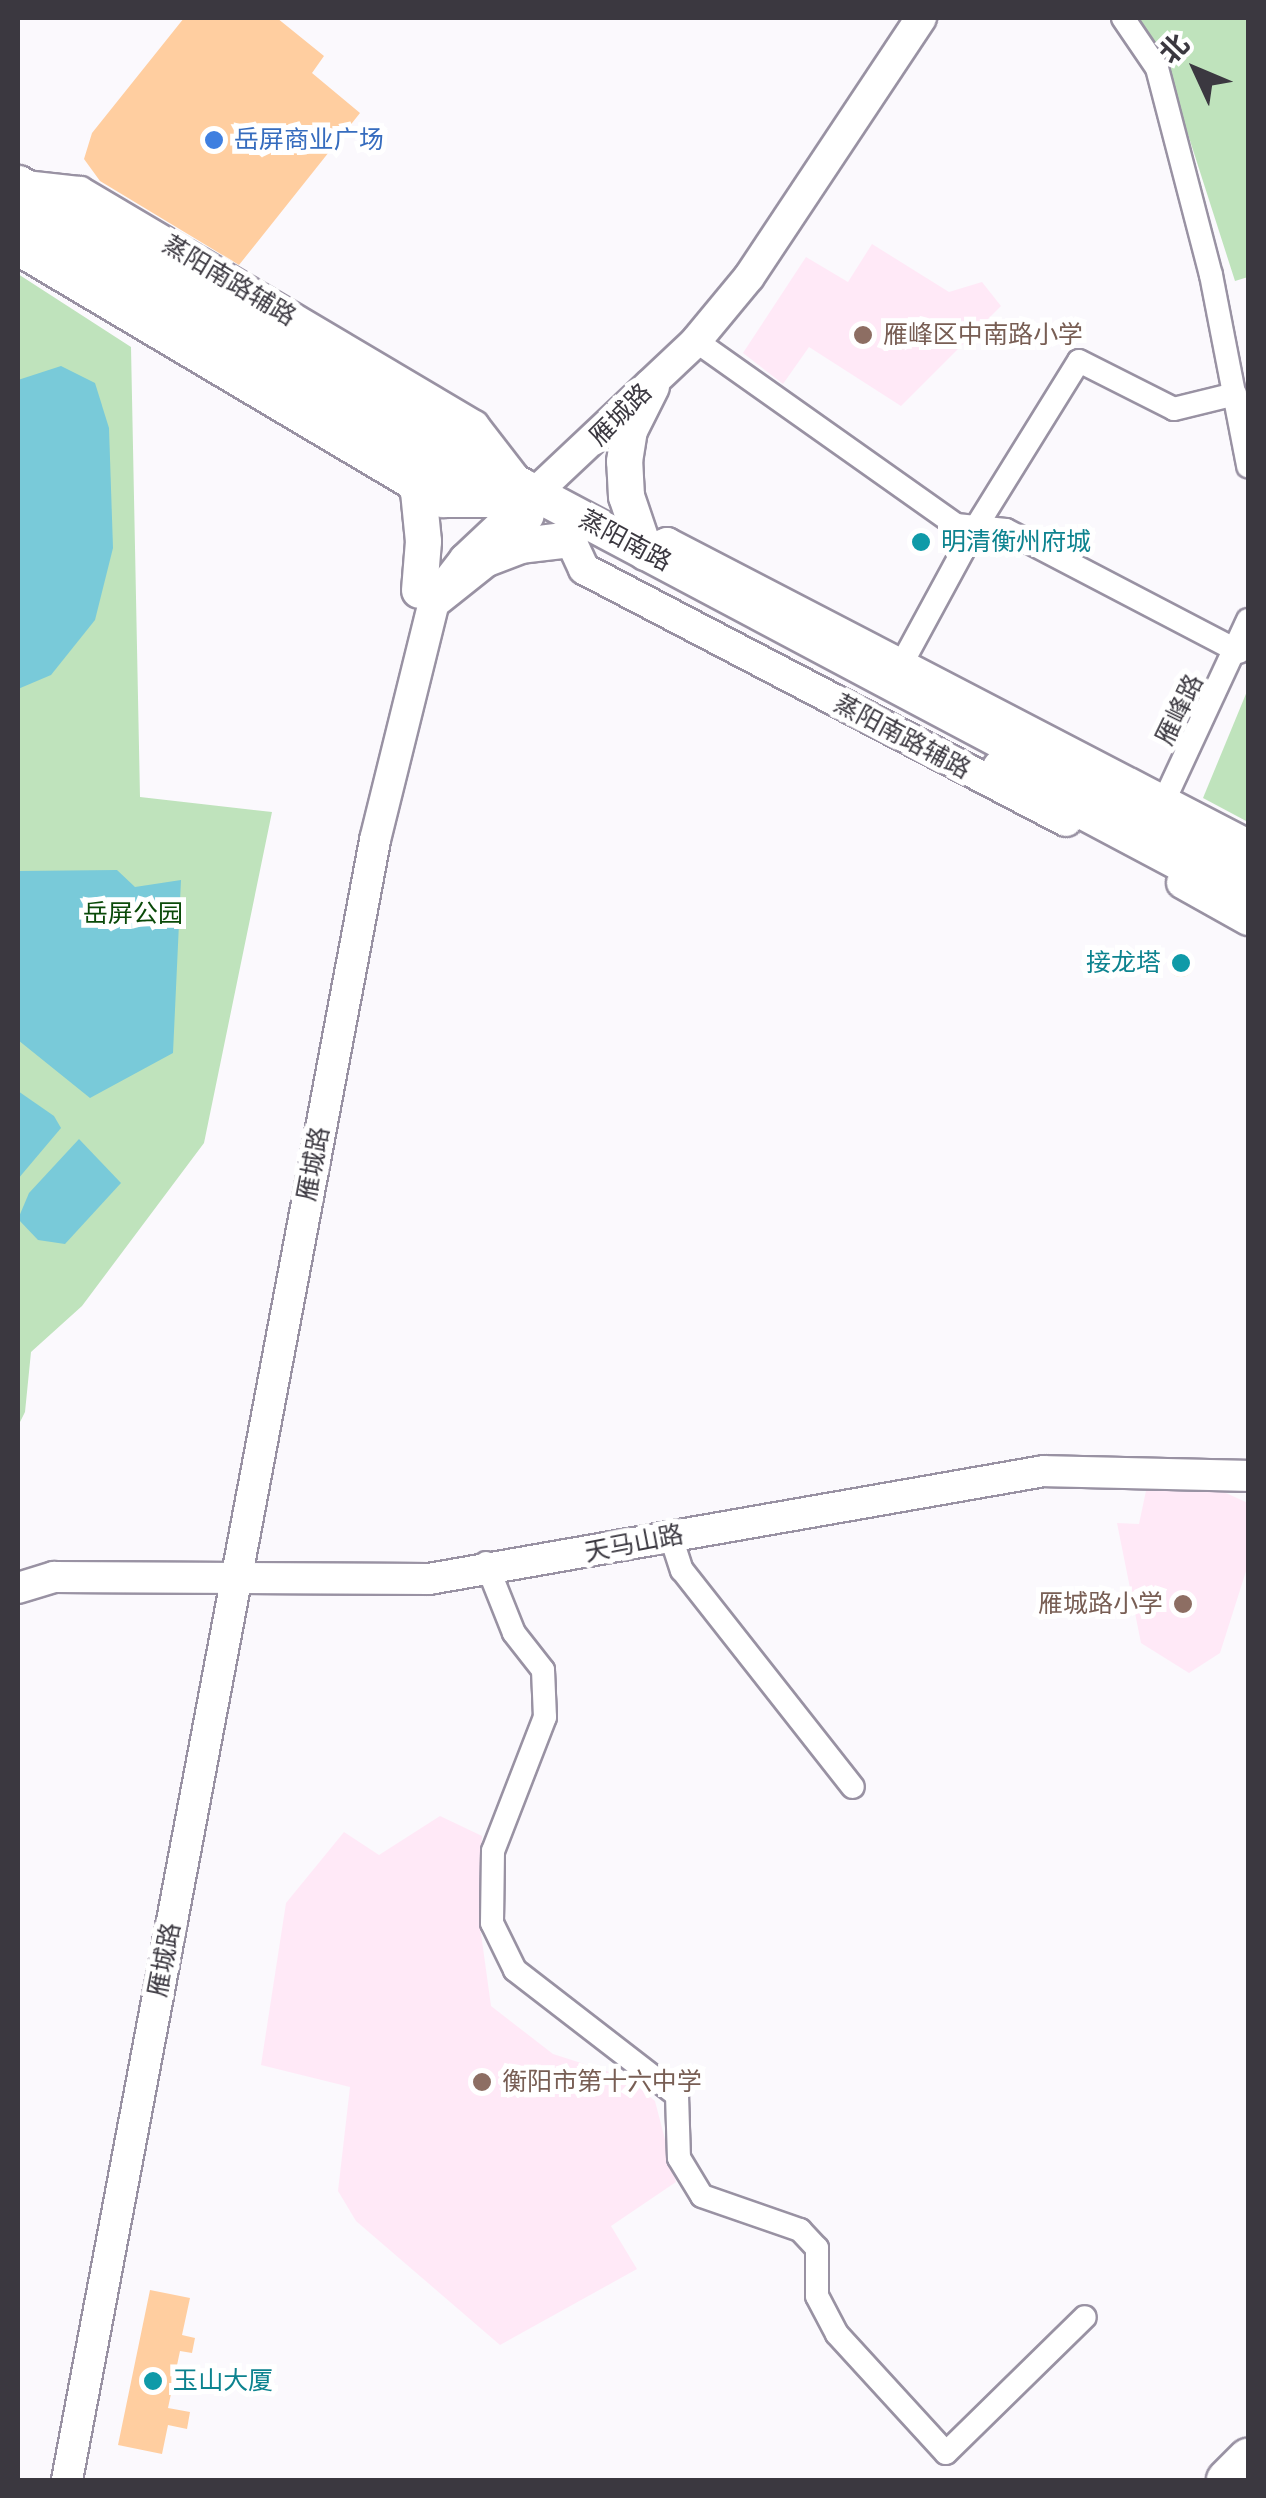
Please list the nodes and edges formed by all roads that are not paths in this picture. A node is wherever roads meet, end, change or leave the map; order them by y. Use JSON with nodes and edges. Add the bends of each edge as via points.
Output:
{"nodes":[{"id":1,"x":902,"y":18,"type":"edge"},
{"id":2,"x":921,"y":18,"type":"edge"},
{"id":3,"x":1123,"y":18,"type":"edge"},
{"id":4,"x":19,"y":191,"type":"edge"},
{"id":5,"x":18,"y":250,"type":"edge"},
{"id":6,"x":696,"y":341,"type":"junction"},
{"id":7,"x":651,"y":386,"type":"junction"},
{"id":8,"x":1236,"y":394,"type":"junction"},
{"id":9,"x":390,"y":436,"type":"junction"},
{"id":10,"x":1248,"y":466,"type":"edge"},
{"id":11,"x":416,"y":486,"type":"junction"},
{"id":12,"x":519,"y":498,"type":"junction"},
{"id":13,"x":976,"y":527,"type":"junction"},
{"id":14,"x":570,"y":539,"type":"junction"},
{"id":15,"x":646,"y":552,"type":"junction"},
{"id":16,"x":427,"y":594,"type":"junction"},
{"id":17,"x":1248,"y":620,"type":"edge"},
{"id":18,"x":1239,"y":652,"type":"junction"},
{"id":19,"x":896,"y":674,"type":"junction"},
{"id":20,"x":1160,"y":811,"type":"junction"},
{"id":21,"x":1248,"y":845,"type":"edge"},
{"id":22,"x":1248,"y":872,"type":"edge"},
{"id":23,"x":1248,"y":900,"type":"edge"},
{"id":24,"x":1248,"y":920,"type":"edge"},
{"id":25,"x":1248,"y":1472,"type":"edge"},
{"id":26,"x":671,"y":1537,"type":"junction"},
{"id":27,"x":488,"y":1568,"type":"junction"},
{"id":28,"x":231,"y":1572,"type":"junction"},
{"id":29,"x":18,"y":1575,"type":"edge"},
{"id":30,"x":18,"y":1588,"type":"edge"},
{"id":31,"x":853,"y":1787,"type":"dead end"},
{"id":32,"x":1085,"y":2317,"type":"dead end"},
{"id":33,"x":1248,"y":2459,"type":"edge"},
{"id":34,"x":56,"y":2480,"type":"edge"},
{"id":35,"x":66,"y":2480,"type":"edge"},
{"id":36,"x":1227,"y":2480,"type":"edge"}],
"edges":[{"from":1,"to":12,"type":"street","name":"雁城路","via":[[737,267]]},
{"from":2,"to":6,"type":"street","name":"雁城路","via":[[750,277]]},
{"from":3,"to":8,"type":"street","via":[[1157,68]]},
{"from":4,"to":9,"type":"main road","name":"蒸阳南路"},
{"from":4,"to":12,"type":"main road","name":"蒸阳南路"},
{"from":5,"to":11,"type":"street"},
{"from":6,"to":7,"type":"street","name":"雁城路"},
{"from":6,"to":13,"type":"street","via":[[956,525]]},
{"from":7,"to":12,"type":"street","name":"雁城路"},
{"from":7,"to":15,"type":"main road","via":[[629,430],[624,461],[626,496]]},
{"from":8,"to":10,"type":"street"},
{"from":8,"to":13,"type":"street","via":[[1174,409],[1079,361]]},
{"from":9,"to":11,"type":"main road"},
{"from":9,"to":12,"type":"main road","name":"蒸阳南路"},
{"from":11,"to":12,"type":"street","via":[[443,502]]},
{"from":11,"to":16,"type":"main road"},
{"from":12,"to":14,"type":"main road","name":"蒸阳南路"},
{"from":12,"to":15,"type":"main road","name":"蒸阳南路"},
{"from":12,"to":16,"type":"street","name":"雁城路","via":[[450,549]]},
{"from":13,"to":18,"type":"street","via":[[1006,530]]},
{"from":13,"to":19,"type":"street"},
{"from":14,"to":16,"type":"main road","via":[[521,545]]},
{"from":14,"to":23,"type":"main road","name":"蒸阳南路"},
{"from":14,"to":24,"type":"street","name":"蒸阳南路辅路","via":[[584,569]]},
{"from":15,"to":19,"type":"main road","name":"蒸阳南路"},
{"from":16,"to":28,"type":"street","name":"雁城路","via":[[361,838]]},
{"from":17,"to":18,"type":"street","name":"雁峰路"},
{"from":18,"to":20,"type":"street","name":"雁峰路"},
{"from":19,"to":20,"type":"main road","name":"蒸阳南路"},
{"from":20,"to":21,"type":"street"},
{"from":20,"to":22,"type":"main road","name":"蒸阳南路"},
{"from":25,"to":26,"type":"street","name":"天马山路","via":[[1044,1470]]},
{"from":25,"to":27,"type":"street","name":"天马山路","via":[[1043,1462]]},
{"from":26,"to":27,"type":"street","name":"天马山路"},
{"from":26,"to":31,"type":"street","via":[[682,1570]]},
{"from":27,"to":28,"type":"street","name":"天马山路"},
{"from":27,"to":32,"type":"street","via":[[514,1633],[542,1670],[545,1717],[492,1850],[492,1923],[516,1970],[676,2095],[679,2158],[702,2196],[800,2230],[817,2248],[817,2296],[836,2334],[946,2453]]},
{"from":28,"to":29,"type":"street","name":"天马山路","via":[[50,1566]]},
{"from":28,"to":30,"type":"street","name":"天马山路","via":[[54,1577]]},
{"from":28,"to":34,"type":"street","name":"雁城路"},
{"from":28,"to":35,"type":"street","name":"雁城路"},
{"from":33,"to":36,"type":"highway"}]}
